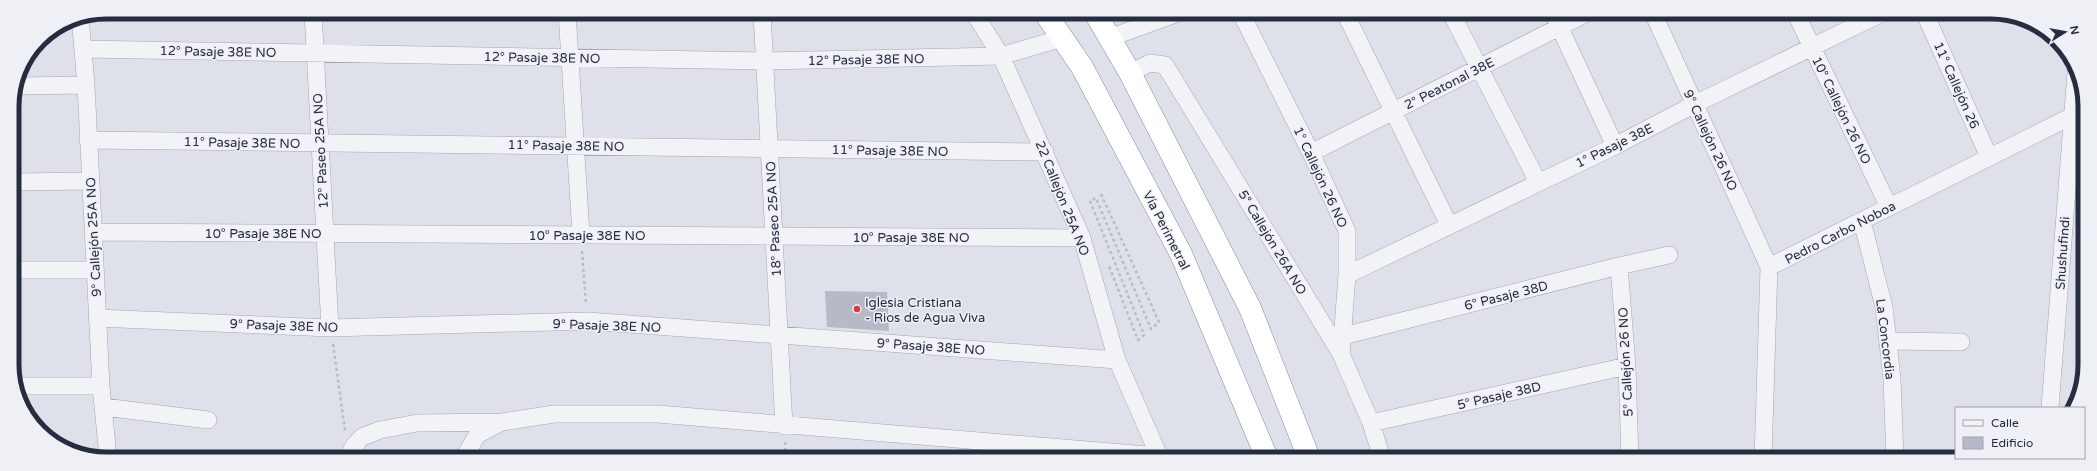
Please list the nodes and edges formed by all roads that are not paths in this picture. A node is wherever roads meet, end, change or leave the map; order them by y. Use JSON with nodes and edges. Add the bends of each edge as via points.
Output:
{"nodes":[{"id":1,"x":313,"y":19,"type":"edge"},
{"id":2,"x":567,"y":19,"type":"edge"},
{"id":3,"x":762,"y":19,"type":"edge"},
{"id":4,"x":978,"y":19,"type":"edge"},
{"id":5,"x":1049,"y":19,"type":"edge"},
{"id":6,"x":1099,"y":19,"type":"edge"},
{"id":7,"x":1162,"y":19,"type":"edge"},
{"id":8,"x":1243,"y":19,"type":"edge"},
{"id":9,"x":1348,"y":19,"type":"edge"},
{"id":10,"x":1454,"y":19,"type":"edge"},
{"id":11,"x":1657,"y":19,"type":"edge"},
{"id":12,"x":1798,"y":19,"type":"edge"},
{"id":13,"x":1870,"y":19,"type":"edge"},
{"id":14,"x":1927,"y":19,"type":"edge"},
{"id":15,"x":1556,"y":20,"type":"edge"},
{"id":16,"x":81,"y":23,"type":"edge"},
{"id":17,"x":1062,"y":38,"type":"junction"},
{"id":18,"x":1110,"y":38,"type":"junction"},
{"id":19,"x":1812,"y":47,"type":"junction"},
{"id":20,"x":83,"y":49,"type":"junction"},
{"id":21,"x":315,"y":53,"type":"junction"},
{"id":22,"x":1001,"y":56,"type":"junction"},
{"id":23,"x":570,"y":58,"type":"junction"},
{"id":24,"x":765,"y":61,"type":"junction"},
{"id":25,"x":1479,"y":68,"type":"junction"},
{"id":26,"x":1130,"y":73,"type":"junction"},
{"id":27,"x":86,"y":85,"type":"junction"},
{"id":28,"x":22,"y":86,"type":"edge"},
{"id":29,"x":2077,"y":95,"type":"edge"},
{"id":30,"x":1695,"y":104,"type":"junction"},
{"id":31,"x":1394,"y":112,"type":"junction"},
{"id":32,"x":2078,"y":115,"type":"edge"},
{"id":33,"x":88,"y":140,"type":"junction"},
{"id":34,"x":320,"y":142,"type":"junction"},
{"id":35,"x":576,"y":145,"type":"junction"},
{"id":36,"x":1615,"y":146,"type":"junction"},
{"id":37,"x":769,"y":148,"type":"junction"},
{"id":38,"x":1044,"y":152,"type":"junction"},
{"id":39,"x":1311,"y":153,"type":"junction"},
{"id":40,"x":1989,"y":157,"type":"junction"},
{"id":41,"x":90,"y":181,"type":"junction"},
{"id":42,"x":19,"y":182,"type":"edge"},
{"id":43,"x":1538,"y":182,"type":"junction"},
{"id":44,"x":1889,"y":207,"type":"junction"},
{"id":45,"x":1862,"y":221,"type":"junction"},
{"id":46,"x":1449,"y":225,"type":"junction"},
{"id":47,"x":93,"y":232,"type":"junction"},
{"id":48,"x":325,"y":234,"type":"junction"},
{"id":49,"x":581,"y":235,"type":"junction"},
{"id":50,"x":774,"y":236,"type":"junction"},
{"id":51,"x":1082,"y":238,"type":"junction"},
{"id":52,"x":1669,"y":255,"type":"dead end"},
{"id":53,"x":1619,"y":266,"type":"junction"},
{"id":54,"x":1769,"y":267,"type":"junction"},
{"id":55,"x":19,"y":270,"type":"edge"},
{"id":56,"x":95,"y":270,"type":"junction"},
{"id":57,"x":1347,"y":275,"type":"junction"},
{"id":58,"x":97,"y":318,"type":"junction"},
{"id":59,"x":330,"y":328,"type":"junction"},
{"id":60,"x":779,"y":335,"type":"junction"},
{"id":61,"x":1342,"y":336,"type":"junction"},
{"id":62,"x":1888,"y":341,"type":"junction"},
{"id":63,"x":1960,"y":342,"type":"dead end"},
{"id":64,"x":1341,"y":354,"type":"junction"},
{"id":65,"x":1117,"y":360,"type":"junction"},
{"id":66,"x":1627,"y":366,"type":"junction"},
{"id":67,"x":22,"y":386,"type":"edge"},
{"id":68,"x":101,"y":386,"type":"junction"},
{"id":69,"x":2050,"y":407,"type":"edge"},
{"id":70,"x":104,"y":408,"type":"junction"},
{"id":71,"x":208,"y":420,"type":"dead end"},
{"id":72,"x":502,"y":422,"type":"junction"},
{"id":73,"x":1371,"y":423,"type":"junction"},
{"id":74,"x":784,"y":426,"type":"junction"},
{"id":75,"x":108,"y":452,"type":"edge"},
{"id":76,"x":351,"y":452,"type":"edge"},
{"id":77,"x":467,"y":452,"type":"edge"},
{"id":78,"x":1099,"y":452,"type":"edge"},
{"id":79,"x":1158,"y":452,"type":"edge"},
{"id":80,"x":1264,"y":452,"type":"edge"},
{"id":81,"x":1307,"y":452,"type":"edge"},
{"id":82,"x":1380,"y":452,"type":"edge"},
{"id":83,"x":1630,"y":452,"type":"edge"},
{"id":84,"x":1763,"y":452,"type":"edge"},
{"id":85,"x":1895,"y":452,"type":"edge"}],
"edges":[{"from":1,"to":21,"type":"street","name":"12° Paseo 25A NO"},
{"from":2,"to":23,"type":"street"},
{"from":3,"to":24,"type":"street","name":"18° Paseo 25A NO"},
{"from":4,"to":22,"type":"street","name":"22 Callejón 25A NO"},
{"from":5,"to":17,"type":"highway","name":"Vía Perimetral"},
{"from":6,"to":18,"type":"highway"},
{"from":7,"to":18,"type":"street"},
{"from":8,"to":39,"type":"street","name":"1° Callejón 26 NO"},
{"from":9,"to":31,"type":"street"},
{"from":10,"to":25,"type":"street"},
{"from":11,"to":30,"type":"street","name":"9° Callejón 26 NO"},
{"from":12,"to":19,"type":"street","name":"10° Callejón 26 NO"},
{"from":13,"to":19,"type":"street","name":"1° Pasaje 38E"},
{"from":14,"to":40,"type":"street","name":"11° Callejón 26"},
{"from":15,"to":25,"type":"street","name":"2° Peatonal 38E"},
{"from":15,"to":36,"type":"street"},
{"from":16,"to":20,"type":"street","name":"9° Callejón 25A NO"},
{"from":17,"to":22,"type":"street","name":"12° Pasaje 38E NO"},
{"from":17,"to":80,"type":"highway","name":"Vía Perimetral","via":[[1082,67],[1181,254]]},
{"from":18,"to":26,"type":"highway"},
{"from":19,"to":30,"type":"street","name":"1° Pasaje 38E"},
{"from":19,"to":44,"type":"street","name":"10° Callejón 26 NO"},
{"from":20,"to":21,"type":"street","name":"12° Pasaje 38E NO"},
{"from":20,"to":27,"type":"street","name":"9° Callejón 25A NO"},
{"from":21,"to":23,"type":"street","name":"12° Pasaje 38E NO"},
{"from":21,"to":34,"type":"street","name":"12° Paseo 25A NO"},
{"from":22,"to":24,"type":"street","name":"12° Pasaje 38E NO"},
{"from":22,"to":38,"type":"street","name":"22 Callejón 25A NO"},
{"from":23,"to":24,"type":"street","name":"12° Pasaje 38E NO"},
{"from":23,"to":35,"type":"street"},
{"from":24,"to":37,"type":"street","name":"18° Paseo 25A NO"},
{"from":25,"to":31,"type":"street","name":"2° Peatonal 38E"},
{"from":25,"to":43,"type":"street"},
{"from":26,"to":64,"type":"street","name":"5° Callejón 26A NO","via":[[1150,63],[1165,66]]},
{"from":26,"to":81,"type":"highway","via":[[1250,308]]},
{"from":27,"to":28,"type":"street"},
{"from":27,"to":33,"type":"street","name":"9° Callejón 25A NO"},
{"from":29,"to":32,"type":"street","name":"Shushufindi"},
{"from":30,"to":36,"type":"street","name":"1° Pasaje 38E"},
{"from":30,"to":54,"type":"street","name":"9° Callejón 26 NO"},
{"from":31,"to":39,"type":"street","name":"2° Peatonal 38E"},
{"from":31,"to":46,"type":"street"},
{"from":32,"to":40,"type":"street","name":"Pedro Carbo Noboa"},
{"from":32,"to":69,"type":"street","name":"Shushufindi"},
{"from":33,"to":34,"type":"street","name":"11° Pasaje 38E NO"},
{"from":33,"to":41,"type":"street","name":"9° Callejón 25A NO"},
{"from":34,"to":35,"type":"street","name":"11° Pasaje 38E NO"},
{"from":34,"to":48,"type":"street","name":"12° Paseo 25A NO"},
{"from":35,"to":37,"type":"street","name":"11° Pasaje 38E NO"},
{"from":35,"to":49,"type":"street"},
{"from":36,"to":43,"type":"street","name":"1° Pasaje 38E"},
{"from":37,"to":38,"type":"street","name":"11° Pasaje 38E NO"},
{"from":37,"to":50,"type":"street","name":"18° Paseo 25A NO"},
{"from":38,"to":51,"type":"street","name":"22 Callejón 25A NO"},
{"from":39,"to":57,"type":"street","name":"1° Callejón 26 NO","via":[[1347,231]]},
{"from":40,"to":44,"type":"street","name":"Pedro Carbo Noboa"},
{"from":41,"to":42,"type":"street"},
{"from":41,"to":47,"type":"street","name":"9° Callejón 25A NO"},
{"from":43,"to":46,"type":"street","name":"1° Pasaje 38E"},
{"from":44,"to":45,"type":"street","name":"Pedro Carbo Noboa"},
{"from":45,"to":54,"type":"street","name":"Pedro Carbo Noboa"},
{"from":45,"to":62,"type":"street","name":"La Concordia","via":[[1884,306]]},
{"from":46,"to":57,"type":"street","name":"1° Pasaje 38E"},
{"from":47,"to":48,"type":"street","name":"10° Pasaje 38E NO"},
{"from":47,"to":56,"type":"street","name":"9° Callejón 25A NO"},
{"from":48,"to":49,"type":"street","name":"10° Pasaje 38E NO"},
{"from":48,"to":59,"type":"street","name":"12° Paseo 25A NO"},
{"from":49,"to":50,"type":"street","name":"10° Pasaje 38E NO"},
{"from":50,"to":51,"type":"street","name":"10° Pasaje 38E NO"},
{"from":50,"to":60,"type":"street","name":"18° Paseo 25A NO"},
{"from":51,"to":65,"type":"street","name":"22 Callejón 25A NO"},
{"from":52,"to":53,"type":"street","name":"6° Pasaje 38D"},
{"from":53,"to":61,"type":"street","name":"6° Pasaje 38D"},
{"from":53,"to":66,"type":"street","name":"5° Callejón 26 NO"},
{"from":54,"to":84,"type":"street","name":"Pedro Carbo Noboa"},
{"from":55,"to":56,"type":"street"},
{"from":56,"to":58,"type":"street","name":"9° Callejón 25A NO"},
{"from":57,"to":61,"type":"street","name":"1° Callejón 26 NO"},
{"from":58,"to":59,"type":"street","name":"9° Pasaje 38E NO"},
{"from":58,"to":68,"type":"street","name":"9° Callejón 25A NO"},
{"from":59,"to":60,"type":"street","name":"9° Pasaje 38E NO","via":[[588,321]]},
{"from":60,"to":65,"type":"street","name":"9° Pasaje 38E NO"},
{"from":60,"to":74,"type":"street","name":"18° Paseo 25A NO"},
{"from":61,"to":64,"type":"street","name":"1° Callejón 26 NO"},
{"from":62,"to":63,"type":"street"},
{"from":62,"to":85,"type":"street","name":"La Concordia"},
{"from":64,"to":73,"type":"street","name":"5° Callejón 26A NO"},
{"from":65,"to":79,"type":"street","name":"22 Callejón 25A NO"},
{"from":66,"to":73,"type":"street","name":"5° Pasaje 38D"},
{"from":66,"to":83,"type":"street","name":"5° Callejón 26 NO"},
{"from":67,"to":68,"type":"street"},
{"from":68,"to":70,"type":"street","name":"9° Callejón 25A NO"},
{"from":70,"to":71,"type":"street"},
{"from":70,"to":75,"type":"street","name":"9° Callejón 25A NO"},
{"from":72,"to":74,"type":"street","via":[[554,414],[658,414]]},
{"from":72,"to":76,"type":"street","via":[[416,423],[380,430],[362,437]]},
{"from":72,"to":77,"type":"street","via":[[477,435]]},
{"from":73,"to":82,"type":"street","name":"5° Callejón 26A NO"},
{"from":74,"to":78,"type":"street"}]}
